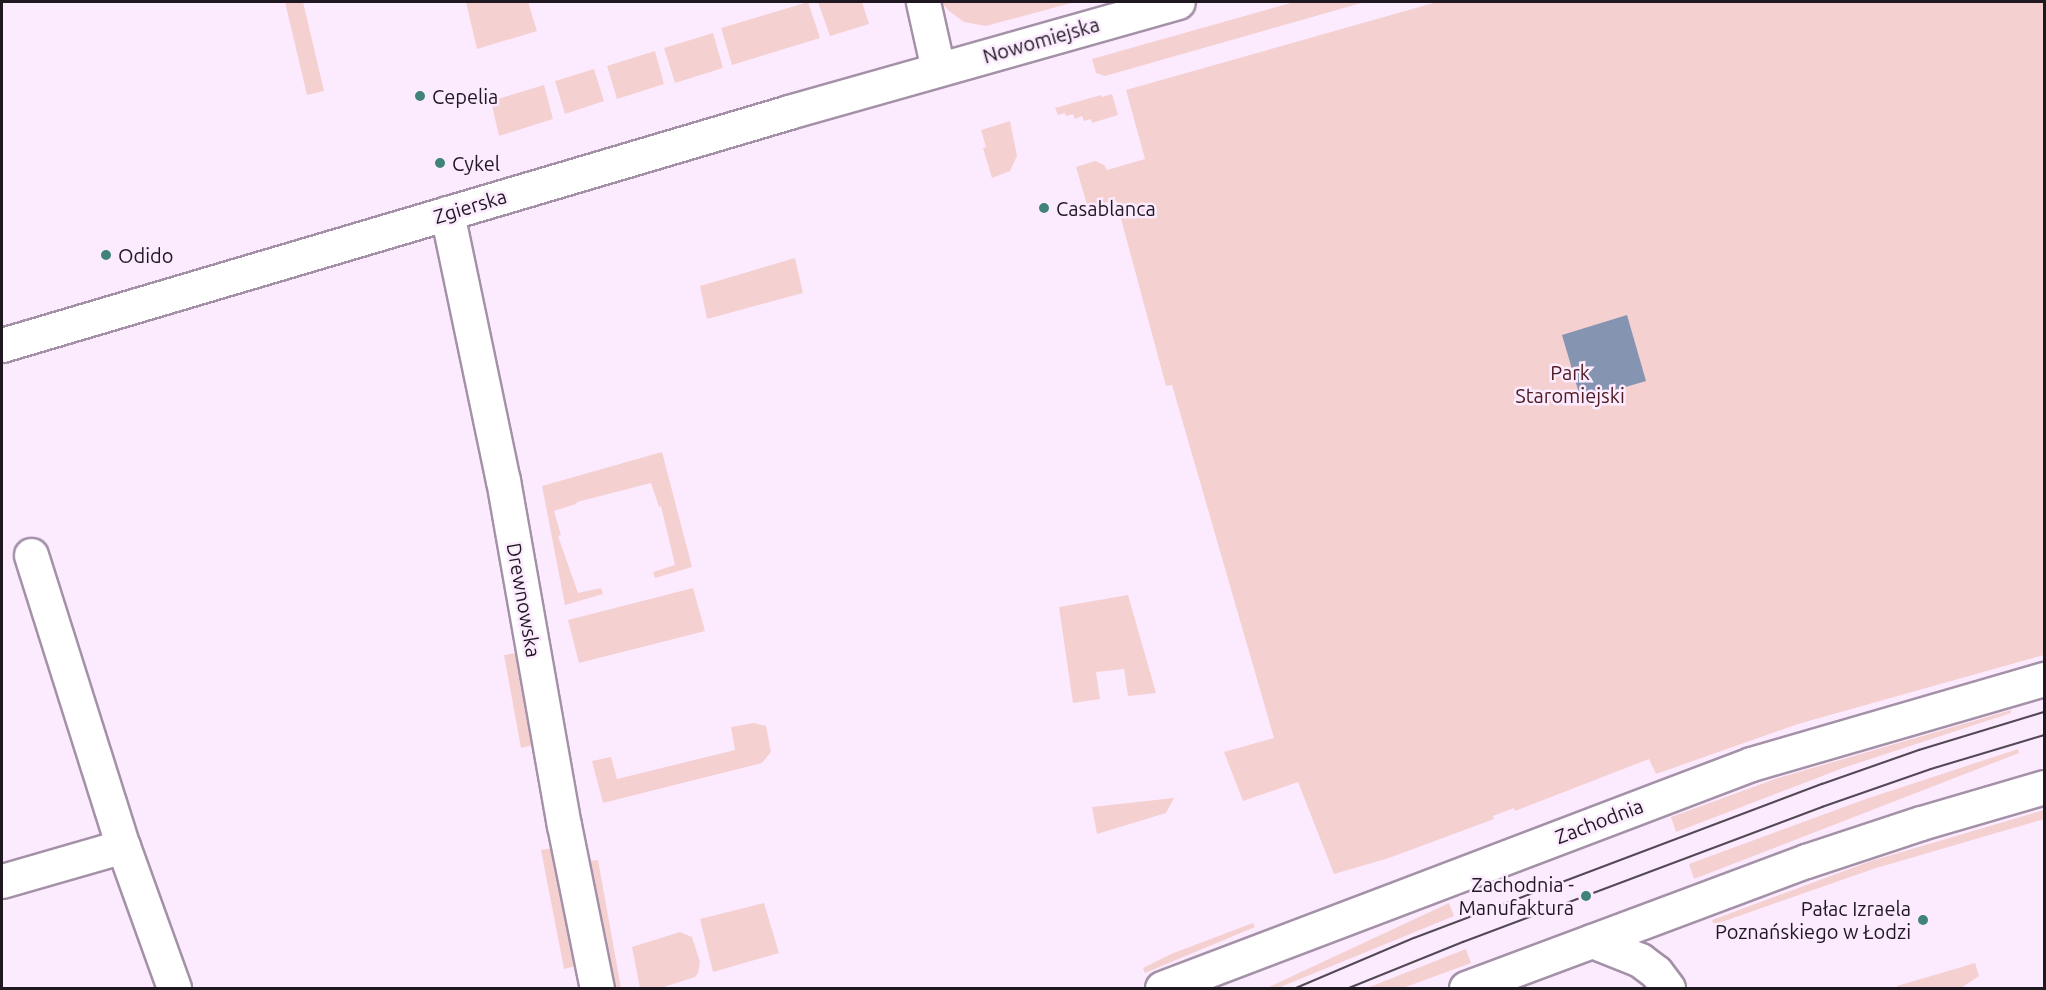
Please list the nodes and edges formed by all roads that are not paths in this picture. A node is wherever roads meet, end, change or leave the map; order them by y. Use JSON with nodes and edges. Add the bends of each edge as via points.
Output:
{"nodes":[{"id":1,"x":923,"y":2,"type":"edge"},
{"id":2,"x":1178,"y":2,"type":"edge"},
{"id":3,"x":938,"y":69,"type":"junction"},
{"id":4,"x":447,"y":213,"type":"junction"},
{"id":5,"x":2,"y":345,"type":"edge"},
{"id":6,"x":32,"y":555,"type":"dead end"},
{"id":7,"x":2044,"y":679,"type":"edge"},
{"id":8,"x":2044,"y":787,"type":"edge"},
{"id":9,"x":123,"y":846,"type":"junction"},
{"id":10,"x":2,"y":881,"type":"edge"},
{"id":11,"x":1592,"y":941,"type":"junction"},
{"id":12,"x":174,"y":988,"type":"edge"},
{"id":13,"x":597,"y":988,"type":"edge"},
{"id":14,"x":1162,"y":988,"type":"edge"},
{"id":15,"x":1466,"y":988,"type":"edge"},
{"id":16,"x":1668,"y":988,"type":"edge"}],
"edges":[{"from":1,"to":3,"type":"street"},
{"from":2,"to":3,"type":"street","name":"Nowomiejska"},
{"from":3,"to":4,"type":"street","name":"Zgierska"},
{"from":4,"to":5,"type":"street","name":"Zgierska"},
{"from":4,"to":13,"type":"street","name":"Drewnowska","via":[[503,480]]},
{"from":6,"to":9,"type":"street"},
{"from":7,"to":14,"type":"street","name":"Zachodnia","via":[[1751,764]]},
{"from":8,"to":11,"type":"street","via":[[1806,861]]},
{"from":9,"to":10,"type":"street"},
{"from":9,"to":12,"type":"street"},
{"from":11,"to":15,"type":"street"},
{"from":11,"to":16,"type":"street","via":[[1640,960]]}]}
